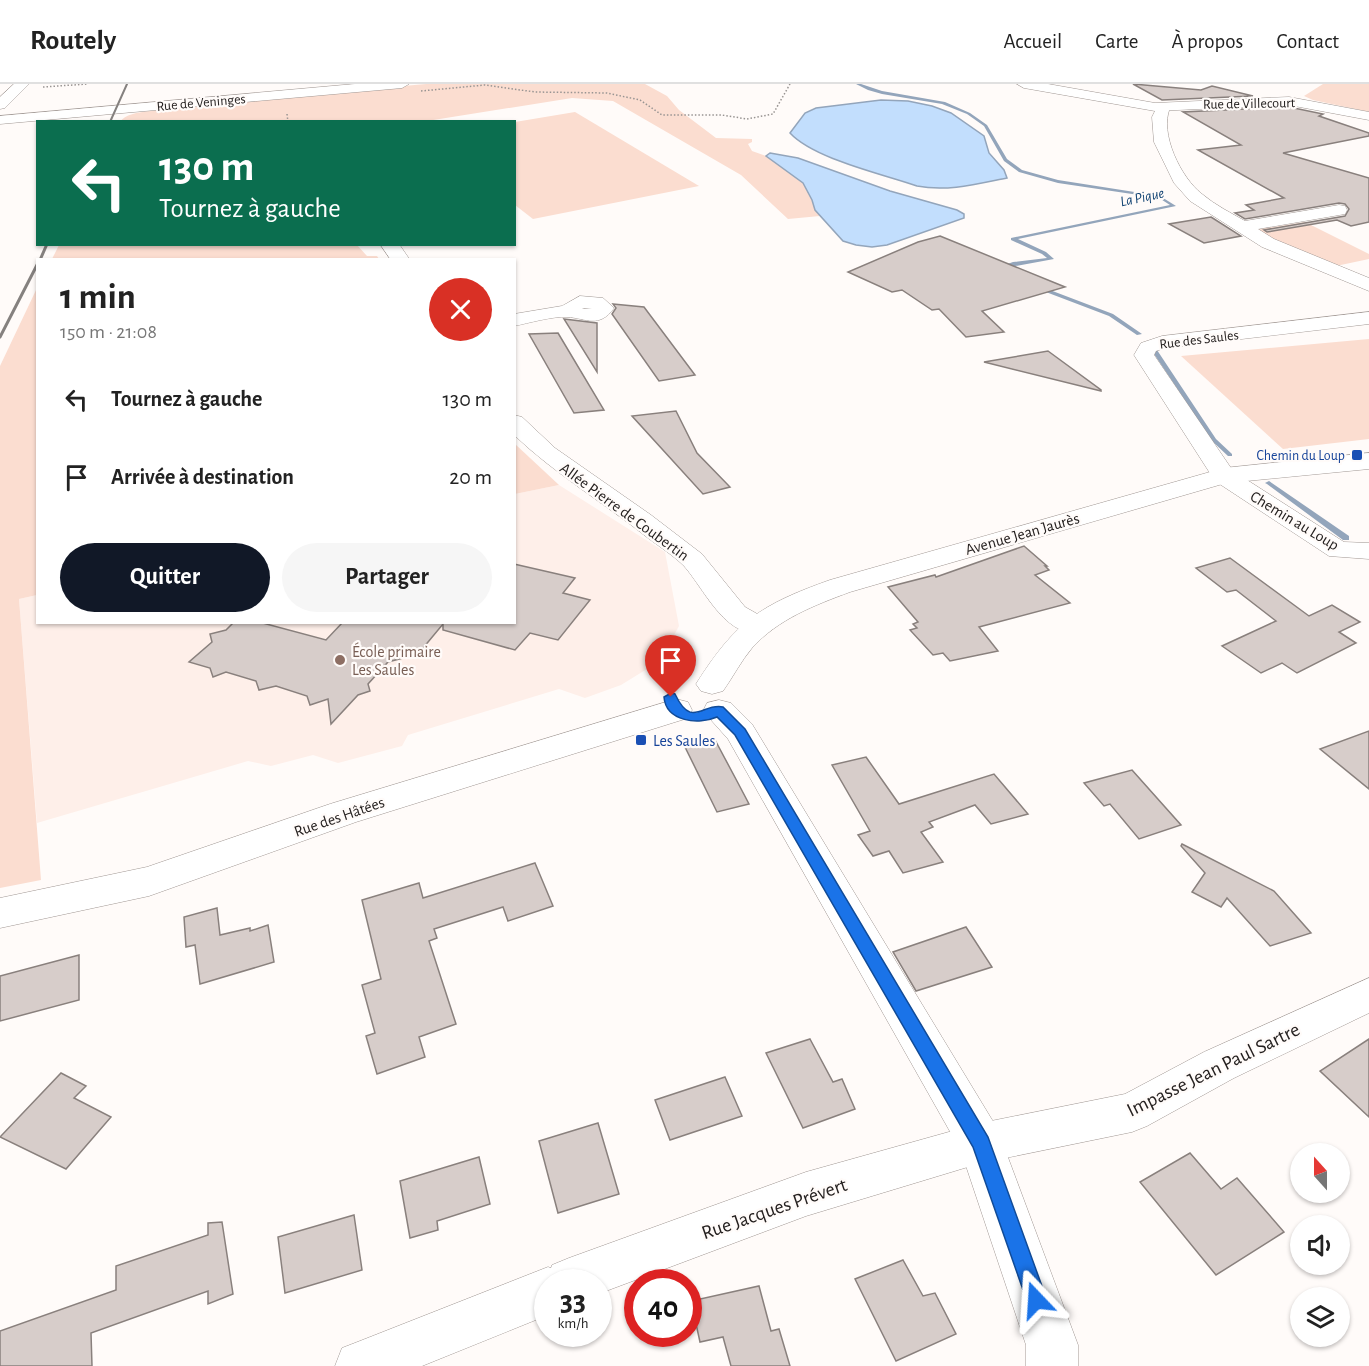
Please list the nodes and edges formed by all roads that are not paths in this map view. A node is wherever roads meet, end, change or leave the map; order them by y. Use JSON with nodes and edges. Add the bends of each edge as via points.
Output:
{"nodes":[{"id":1,"x":22,"y":84,"type":"edge"},
{"id":2,"x":402,"y":84,"type":"edge"},
{"id":3,"x":1024,"y":84,"type":"edge"},
{"id":4,"x":0,"y":105,"type":"edge"},
{"id":5,"x":1163,"y":108,"type":"junction"},
{"id":6,"x":1369,"y":116,"type":"edge"},
{"id":7,"x":0,"y":120,"type":"edge"},
{"id":8,"x":1339,"y":210,"type":"dead end"},
{"id":9,"x":1242,"y":227,"type":"junction"},
{"id":10,"x":1369,"y":285,"type":"edge"},
{"id":11,"x":571,"y":310,"type":"dead end"},
{"id":12,"x":1369,"y":318,"type":"edge"},
{"id":13,"x":516,"y":320,"type":"edge"},
{"id":14,"x":516,"y":424,"type":"edge"},
{"id":15,"x":1369,"y":460,"type":"edge"},
{"id":16,"x":1224,"y":476,"type":"junction"},
{"id":17,"x":1369,"y":551,"type":"edge"},
{"id":18,"x":758,"y":626,"type":"junction"},
{"id":19,"x":716,"y":697,"type":"junction"},
{"id":20,"x":0,"y":913,"type":"edge"},
{"id":21,"x":1369,"y":995,"type":"edge"},
{"id":22,"x":981,"y":1143,"type":"junction"},
{"id":23,"x":604,"y":1269,"type":"edge"},
{"id":24,"x":534,"y":1297,"type":"edge"},
{"id":25,"x":360,"y":1366,"type":"edge"},
{"id":26,"x":1052,"y":1366,"type":"edge"}],
"edges":[{"from":1,"to":4,"type":"street"},
{"from":2,"to":7,"type":"street","name":"Rue de Veninges"},
{"from":3,"to":5,"type":"street"},
{"from":5,"to":6,"type":"street","name":"Rue de Villecourt","via":[[1289,101]]},
{"from":5,"to":9,"type":"street","via":[[1159,117],[1161,142],[1182,183],[1196,198]]},
{"from":8,"to":9,"type":"street"},
{"from":9,"to":10,"type":"street","via":[[1268,243]]},
{"from":11,"to":13,"type":"street"},
{"from":12,"to":16,"type":"street","name":"Rue des Saules","via":[[1162,342],[1148,347],[1144,355]]},
{"from":14,"to":18,"type":"street","name":"Allée Pierre de Coubertin","via":[[547,453],[693,560],[735,613]]},
{"from":15,"to":16,"type":"street","name":"Avenue Jean Jaurès"},
{"from":16,"to":17,"type":"street","name":"Chemin au Loup","via":[[1338,550]]},
{"from":16,"to":18,"type":"street","name":"Avenue Jean Jaurès","via":[[870,576],[809,597]]},
{"from":18,"to":19,"type":"street","name":"Avenue Jean Jaurès","via":[[742,641]]},
{"from":19,"to":20,"type":"street","name":"Rue des Hâtées","via":[[703,717],[676,710],[343,813],[149,881]]},
{"from":19,"to":22,"type":"street"},
{"from":21,"to":22,"type":"street","name":"Impasse Jean Paul Sartre","via":[[1219,1065],[1132,1112]]},
{"from":22,"to":23,"type":"street","name":"Rue Jacques Prévert","via":[[806,1194]]},
{"from":22,"to":26,"type":"street","via":[[1052,1345]]},
{"from":24,"to":25,"type":"street"}]}
